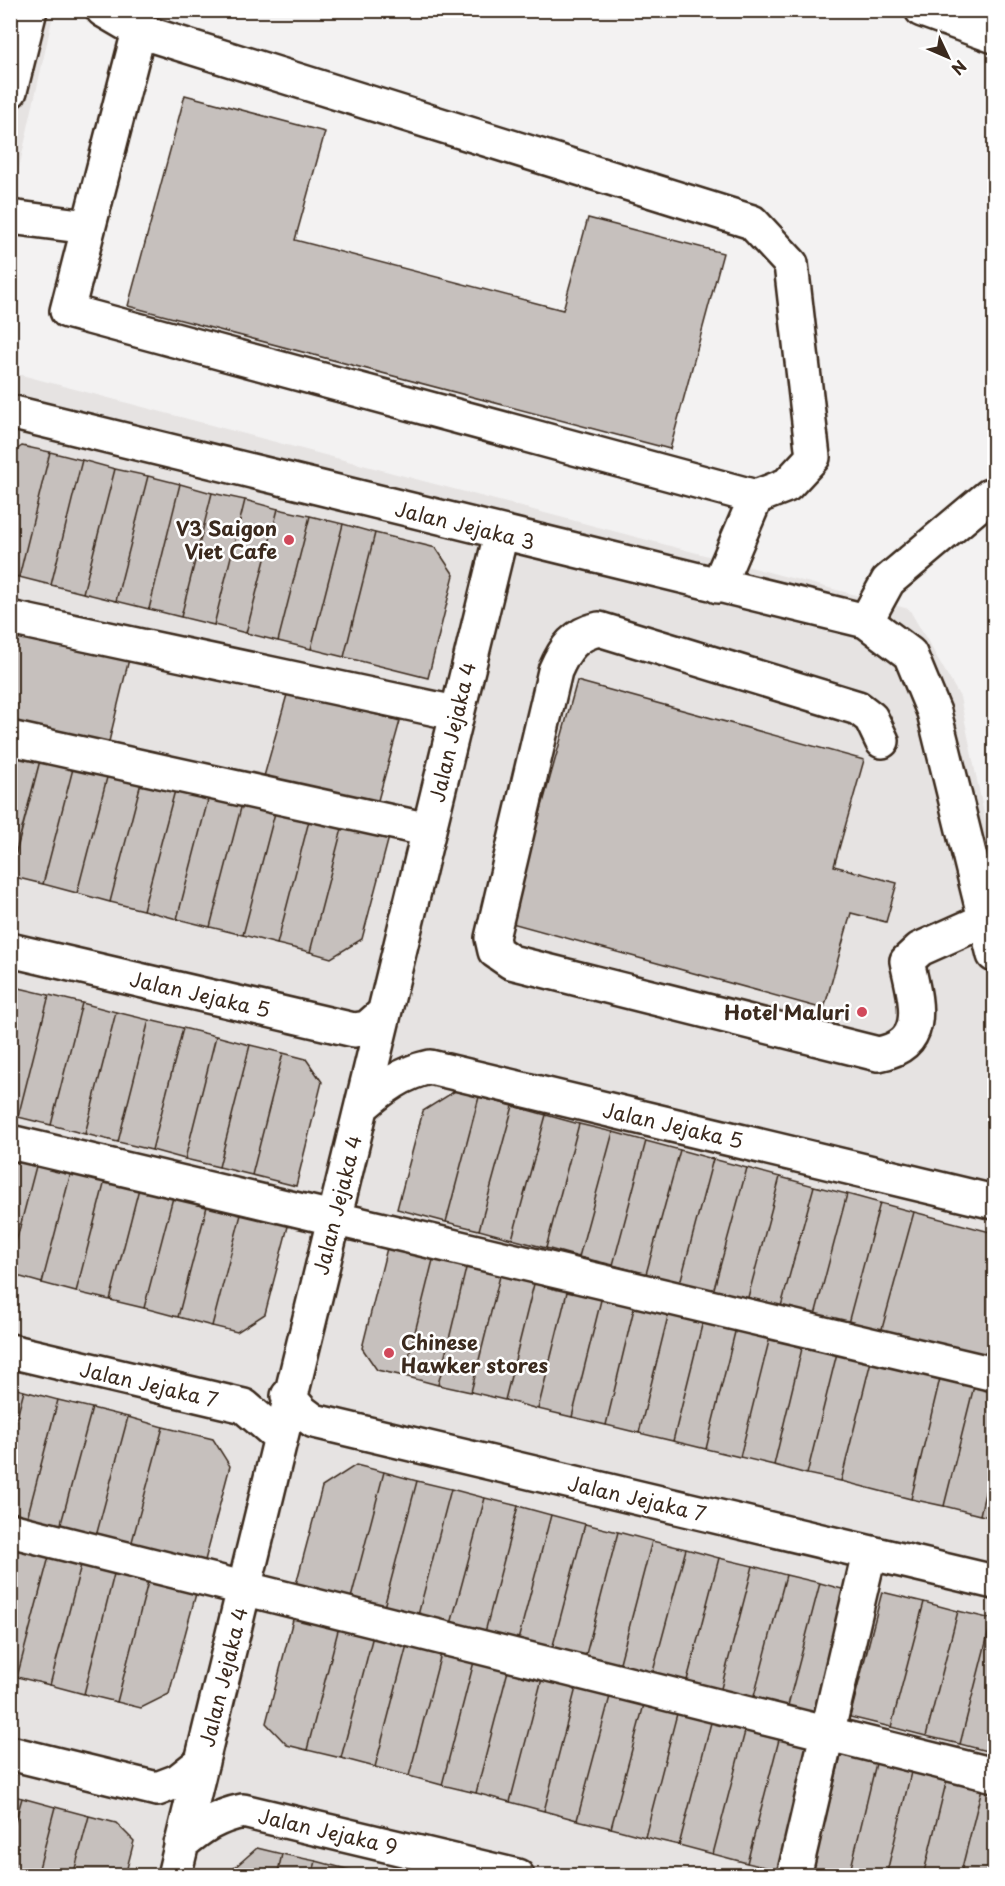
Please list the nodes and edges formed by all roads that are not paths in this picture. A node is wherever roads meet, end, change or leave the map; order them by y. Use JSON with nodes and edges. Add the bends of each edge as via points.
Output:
{"nodes":[{"id":1,"x":30,"y":10,"type":"edge"},
{"id":2,"x":103,"y":10,"type":"edge"},
{"id":3,"x":922,"y":10,"type":"edge"},
{"id":4,"x":140,"y":31,"type":"junction"},
{"id":5,"x":994,"y":36,"type":"edge"},
{"id":6,"x":10,"y":91,"type":"edge"},
{"id":7,"x":10,"y":217,"type":"edge"},
{"id":8,"x":88,"y":227,"type":"junction"},
{"id":9,"x":10,"y":412,"type":"edge"},
{"id":10,"x":756,"y":497,"type":"junction"},
{"id":11,"x":994,"y":497,"type":"edge"},
{"id":12,"x":501,"y":534,"type":"junction"},
{"id":13,"x":718,"y":586,"type":"junction"},
{"id":14,"x":10,"y":618,"type":"edge"},
{"id":15,"x":866,"y":621,"type":"junction"},
{"id":16,"x":455,"y":713,"type":"junction"},
{"id":17,"x":10,"y":738,"type":"edge"},
{"id":18,"x":882,"y":741,"type":"dead end"},
{"id":19,"x":429,"y":830,"type":"junction"},
{"id":20,"x":991,"y":917,"type":"edge"},
{"id":21,"x":10,"y":950,"type":"edge"},
{"id":22,"x":994,"y":955,"type":"edge"},
{"id":23,"x":384,"y":1014,"type":"junction"},
{"id":24,"x":362,"y":1106,"type":"junction"},
{"id":25,"x":10,"y":1142,"type":"edge"},
{"id":26,"x":994,"y":1202,"type":"edge"},
{"id":27,"x":334,"y":1218,"type":"junction"},
{"id":28,"x":10,"y":1351,"type":"edge"},
{"id":29,"x":994,"y":1374,"type":"edge"},
{"id":30,"x":288,"y":1396,"type":"junction"},
{"id":31,"x":279,"y":1436,"type":"junction"},
{"id":32,"x":10,"y":1530,"type":"edge"},
{"id":33,"x":869,"y":1554,"type":"junction"},
{"id":34,"x":994,"y":1582,"type":"edge"},
{"id":35,"x":244,"y":1588,"type":"junction"},
{"id":36,"x":827,"y":1732,"type":"junction"},
{"id":37,"x":10,"y":1753,"type":"edge"},
{"id":38,"x":202,"y":1762,"type":"junction"},
{"id":39,"x":994,"y":1774,"type":"edge"},
{"id":40,"x":181,"y":1844,"type":"junction"},
{"id":41,"x":174,"y":1875,"type":"edge"},
{"id":42,"x":517,"y":1875,"type":"edge"},
{"id":43,"x":794,"y":1875,"type":"edge"}],
"edges":[{"from":1,"to":6,"type":"street"},
{"from":2,"to":4,"type":"street"},
{"from":3,"to":5,"type":"street"},
{"from":4,"to":8,"type":"street"},
{"from":4,"to":10,"type":"street","via":[[752,222],[791,264],[813,457],[788,485]]},
{"from":7,"to":8,"type":"street"},
{"from":8,"to":10,"type":"street","via":[[67,311]]},
{"from":9,"to":12,"type":"street","name":"Jalan Jejaka 3"},
{"from":10,"to":13,"type":"street"},
{"from":11,"to":15,"type":"street","via":[[989,496],[888,581]]},
{"from":12,"to":13,"type":"street","name":"Jalan Jejaka 3"},
{"from":12,"to":16,"type":"street","name":"Jalan Jejaka 4"},
{"from":13,"to":15,"type":"street","name":"Jalan Jejaka 3"},
{"from":14,"to":16,"type":"street"},
{"from":15,"to":20,"type":"street","name":"Jalan Jejaka 3","via":[[910,654],[934,712]]},
{"from":16,"to":19,"type":"street","name":"Jalan Jejaka 4"},
{"from":17,"to":19,"type":"street"},
{"from":18,"to":20,"type":"street","via":[[872,718],[858,708],[599,629],[584,632],[571,642],[555,670],[492,938],[495,951],[511,962],[878,1054],[896,1051],[912,1035],[917,1015],[907,960],[920,949]]},
{"from":19,"to":23,"type":"street","name":"Jalan Jejaka 4"},
{"from":20,"to":22,"type":"street"},
{"from":21,"to":23,"type":"street","name":"Jalan Jejaka 5","via":[[354,1030],[367,1028]]},
{"from":23,"to":24,"type":"street","name":"Jalan Jejaka 4"},
{"from":24,"to":26,"type":"street","name":"Jalan Jejaka 5","via":[[409,1071],[430,1067]]},
{"from":24,"to":27,"type":"street","name":"Jalan Jejaka 4"},
{"from":25,"to":27,"type":"street"},
{"from":27,"to":29,"type":"street"},
{"from":27,"to":30,"type":"street","name":"Jalan Jejaka 4"},
{"from":28,"to":31,"type":"street","name":"Jalan Jejaka 7","via":[[244,1406]]},
{"from":30,"to":31,"type":"street","name":"Jalan Jejaka 4"},
{"from":30,"to":33,"type":"street","name":"Jalan Jejaka 7","via":[[314,1421]]},
{"from":31,"to":35,"type":"street","name":"Jalan Jejaka 4"},
{"from":32,"to":35,"type":"street"},
{"from":33,"to":34,"type":"street","name":"Jalan Jejaka 7"},
{"from":33,"to":36,"type":"street"},
{"from":35,"to":36,"type":"street"},
{"from":35,"to":38,"type":"street","name":"Jalan Jejaka 4"},
{"from":36,"to":39,"type":"street"},
{"from":36,"to":43,"type":"street"},
{"from":37,"to":38,"type":"street","via":[[157,1789],[178,1781]]},
{"from":38,"to":40,"type":"street","name":"Jalan Jejaka 4"},
{"from":40,"to":41,"type":"street","name":"Jalan Jejaka 4"},
{"from":40,"to":42,"type":"street","name":"Jalan Jejaka 9","via":[[225,1814],[243,1811]]}]}
